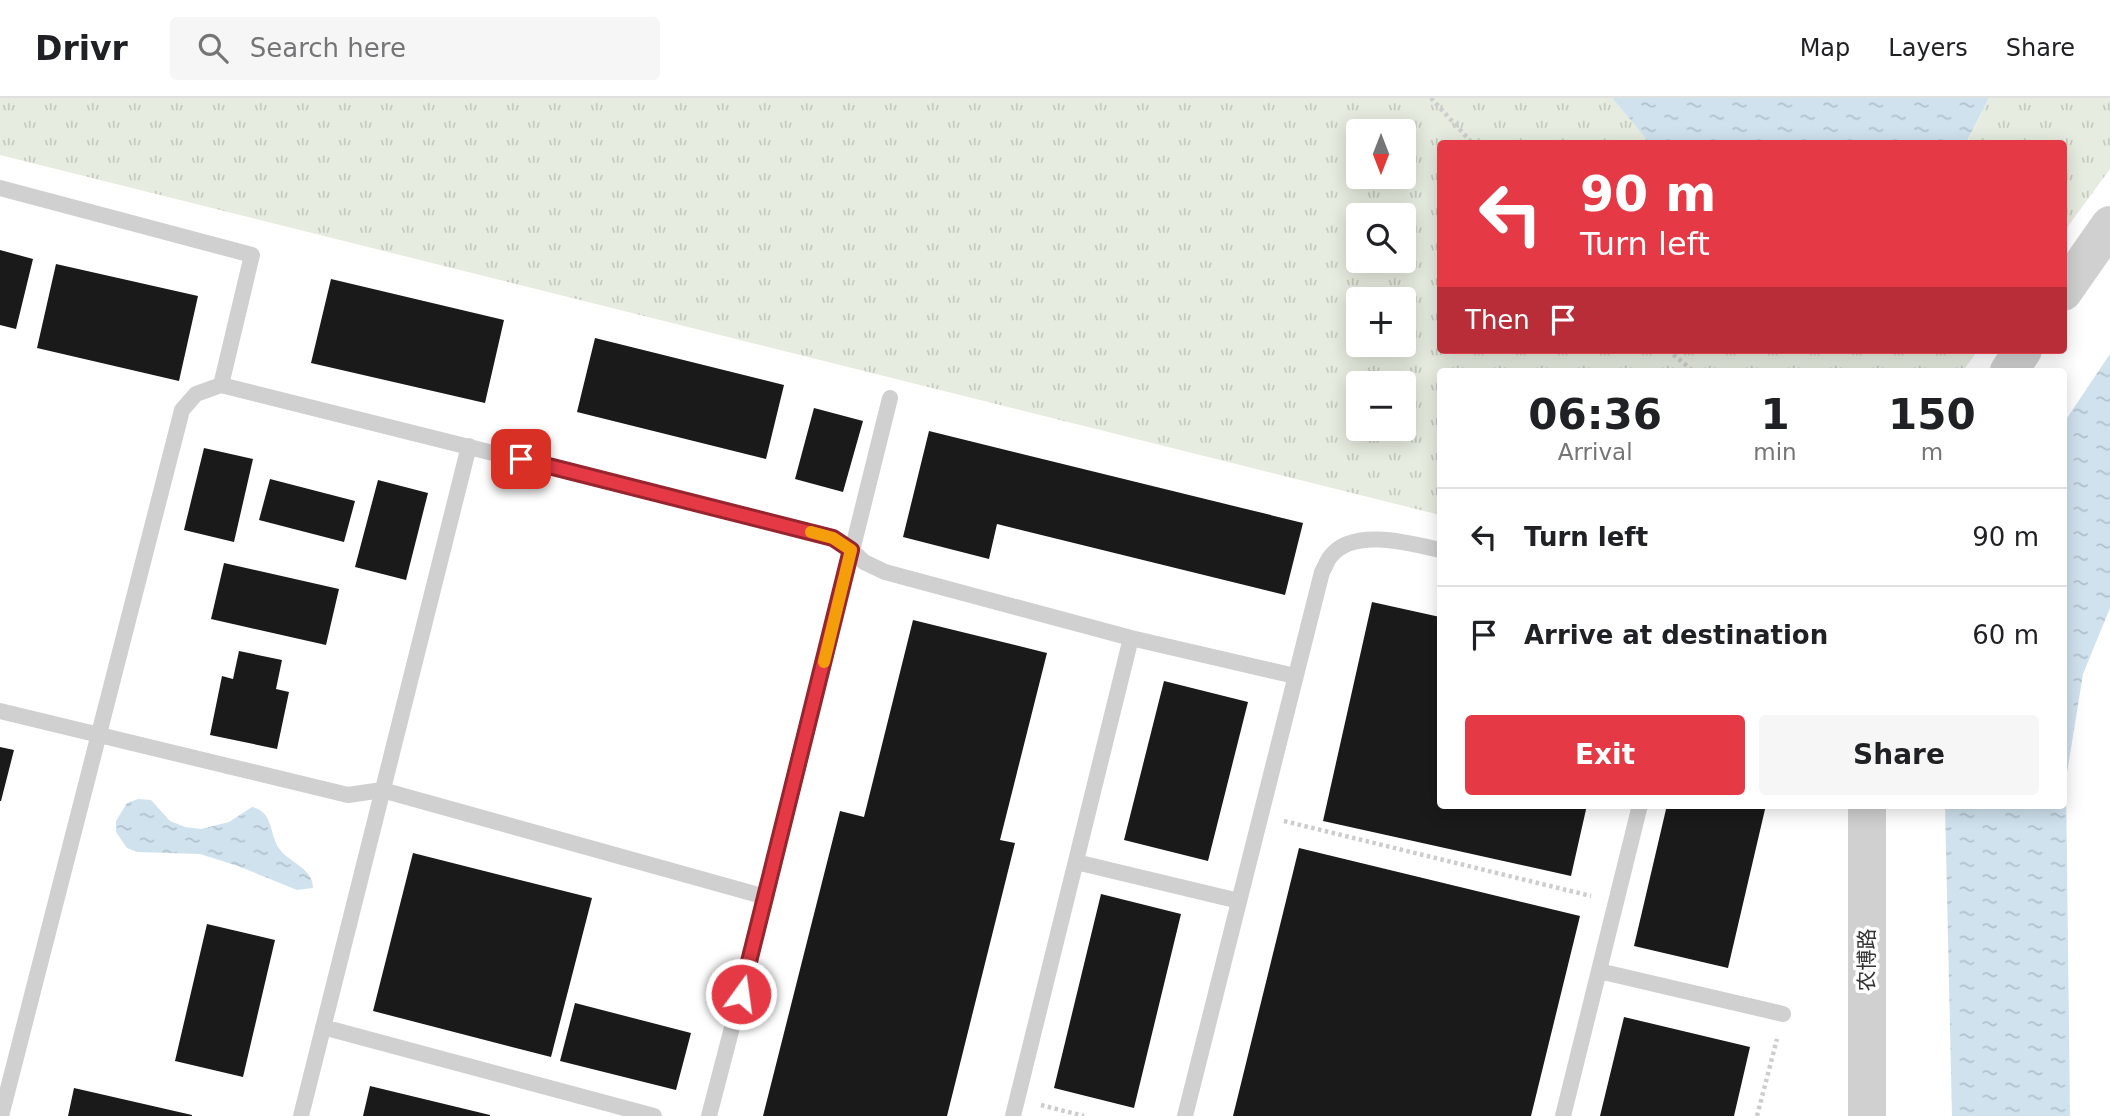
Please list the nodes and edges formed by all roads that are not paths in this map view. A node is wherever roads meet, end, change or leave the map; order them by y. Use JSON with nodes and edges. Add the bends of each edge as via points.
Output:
{"nodes":[{"id":1,"x":0,"y":188,"type":"edge"},
{"id":2,"x":2110,"y":225,"type":"edge"},
{"id":3,"x":2067,"y":286,"type":"edge"},
{"id":4,"x":221,"y":385,"type":"junction"},
{"id":5,"x":890,"y":398,"type":"dead end"},
{"id":6,"x":469,"y":446,"type":"junction"},
{"id":7,"x":1437,"y":549,"type":"edge"},
{"id":8,"x":851,"y":550,"type":"junction"},
{"id":9,"x":1131,"y":638,"type":"junction"},
{"id":10,"x":1295,"y":677,"type":"junction"},
{"id":11,"x":0,"y":711,"type":"edge"},
{"id":12,"x":98,"y":735,"type":"junction"},
{"id":13,"x":382,"y":790,"type":"junction"},
{"id":14,"x":1639,"y":809,"type":"edge"},
{"id":15,"x":1867,"y":809,"type":"edge"},
{"id":16,"x":1076,"y":862,"type":"junction"},
{"id":17,"x":766,"y":897,"type":"junction"},
{"id":18,"x":1239,"y":901,"type":"junction"},
{"id":19,"x":1599,"y":971,"type":"junction"},
{"id":20,"x":1783,"y":1014,"type":"road end"},
{"id":21,"x":323,"y":1027,"type":"junction"},
{"id":22,"x":1,"y":1116,"type":"edge"},
{"id":23,"x":301,"y":1116,"type":"edge"},
{"id":24,"x":654,"y":1116,"type":"edge"},
{"id":25,"x":709,"y":1116,"type":"edge"},
{"id":26,"x":1013,"y":1116,"type":"edge"},
{"id":27,"x":1185,"y":1116,"type":"edge"},
{"id":28,"x":1563,"y":1116,"type":"edge"},
{"id":29,"x":1867,"y":1116,"type":"edge"}],
"edges":[{"from":1,"to":4,"type":"lane","via":[[252,255]]},
{"from":2,"to":3,"type":"street"},
{"from":4,"to":6,"type":"lane"},
{"from":4,"to":12,"type":"lane","via":[[195,394],[182,410]]},
{"from":5,"to":8,"type":"lane"},
{"from":6,"to":8,"type":"lane","via":[[833,538]]},
{"from":6,"to":13,"type":"lane"},
{"from":7,"to":10,"type":"lane","via":[[1401,540],[1363,540],[1330,556]]},
{"from":8,"to":9,"type":"lane","via":[[886,572]]},
{"from":8,"to":17,"type":"lane"},
{"from":9,"to":10,"type":"lane"},
{"from":9,"to":16,"type":"lane"},
{"from":10,"to":18,"type":"lane"},
{"from":11,"to":12,"type":"lane"},
{"from":12,"to":13,"type":"lane","via":[[348,795]]},
{"from":12,"to":22,"type":"lane"},
{"from":13,"to":17,"type":"lane"},
{"from":13,"to":21,"type":"lane"},
{"from":14,"to":19,"type":"lane"},
{"from":15,"to":29,"type":"street","name":"农博路"},
{"from":16,"to":18,"type":"lane"},
{"from":16,"to":26,"type":"lane"},
{"from":17,"to":25,"type":"lane"},
{"from":18,"to":27,"type":"lane"},
{"from":19,"to":20,"type":"lane"},
{"from":19,"to":28,"type":"lane"},
{"from":21,"to":23,"type":"lane"},
{"from":21,"to":24,"type":"lane"}]}
